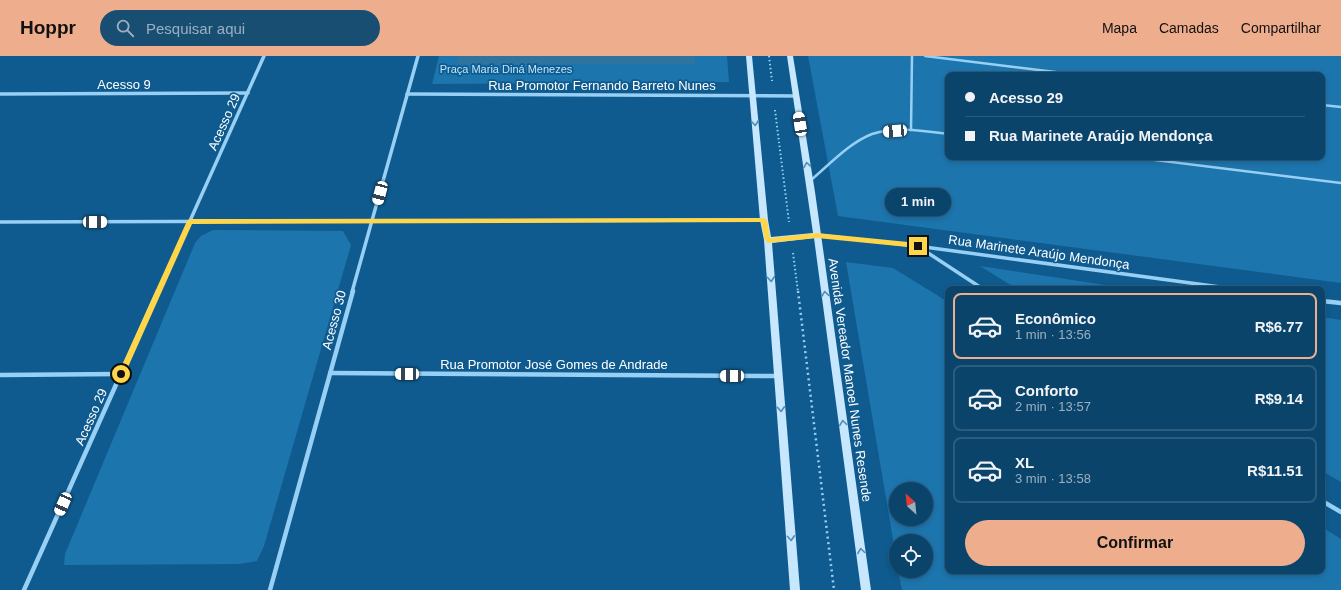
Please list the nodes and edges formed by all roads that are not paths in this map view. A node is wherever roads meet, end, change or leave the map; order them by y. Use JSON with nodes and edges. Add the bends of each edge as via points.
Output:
{"nodes":[{"id":1,"x":264,"y":56,"type":"edge"},
{"id":2,"x":418,"y":56,"type":"edge"},
{"id":3,"x":749,"y":56,"type":"edge"},
{"id":4,"x":790,"y":56,"type":"edge"},
{"id":5,"x":912,"y":56,"type":"edge"},
{"id":6,"x":925,"y":56,"type":"edge"},
{"id":7,"x":1056,"y":72,"type":"edge"},
{"id":8,"x":248,"y":93,"type":"junction"},
{"id":9,"x":0,"y":94,"type":"edge"},
{"id":10,"x":407,"y":94,"type":"junction"},
{"id":11,"x":753,"y":96,"type":"junction"},
{"id":12,"x":796,"y":96,"type":"junction"},
{"id":13,"x":1325,"y":105,"type":"edge"},
{"id":14,"x":1341,"y":107,"type":"edge"},
{"id":15,"x":911,"y":130,"type":"junction"},
{"id":16,"x":945,"y":134,"type":"edge"},
{"id":17,"x":1155,"y":160,"type":"edge"},
{"id":18,"x":809,"y":181,"type":"junction"},
{"id":19,"x":1341,"y":183,"type":"edge"},
{"id":20,"x":764,"y":220,"type":"junction"},
{"id":21,"x":190,"y":221,"type":"junction"},
{"id":22,"x":372,"y":221,"type":"junction"},
{"id":23,"x":0,"y":222,"type":"edge"},
{"id":24,"x":817,"y":235,"type":"junction"},
{"id":25,"x":768,"y":240,"type":"junction"},
{"id":26,"x":918,"y":246,"type":"junction"},
{"id":27,"x":978,"y":286,"type":"edge"},
{"id":28,"x":1214,"y":286,"type":"edge"},
{"id":29,"x":1325,"y":301,"type":"edge"},
{"id":30,"x":1341,"y":303,"type":"edge"},
{"id":31,"x":330,"y":373,"type":"junction"},
{"id":32,"x":121,"y":374,"type":"junction"},
{"id":33,"x":0,"y":375,"type":"edge"},
{"id":34,"x":779,"y":376,"type":"junction"},
{"id":35,"x":1325,"y":503,"type":"edge"},
{"id":36,"x":1341,"y":512,"type":"edge"},
{"id":37,"x":24,"y":590,"type":"edge"},
{"id":38,"x":270,"y":590,"type":"edge"},
{"id":39,"x":795,"y":590,"type":"edge"},
{"id":40,"x":866,"y":590,"type":"edge"}],
"edges":[{"from":1,"to":8,"type":"street","name":"Acesso 29"},
{"from":2,"to":10,"type":"street","name":"Acesso 30"},
{"from":3,"to":11,"type":"street"},
{"from":4,"to":12,"type":"street","name":"Avenida Vereador Manoel Nunes Resende"},
{"from":5,"to":15,"type":"lane"},
{"from":6,"to":7,"type":"lane"},
{"from":8,"to":9,"type":"street","name":"Acesso 9"},
{"from":8,"to":21,"type":"street","name":"Acesso 29"},
{"from":10,"to":11,"type":"street","name":"Rua Promotor Fernando Barreto Nunes"},
{"from":10,"to":22,"type":"street","name":"Acesso 30"},
{"from":11,"to":12,"type":"street","name":"Rua Promotor Fernando Barreto Nunes"},
{"from":11,"to":20,"type":"street","one_way":true},
{"from":18,"to":12,"type":"street","name":"Avenida Vereador Manoel Nunes Resende","one_way":true},
{"from":13,"to":14,"type":"lane"},
{"from":15,"to":16,"type":"lane"},
{"from":15,"to":18,"type":"lane","via":[[880,132],[856,144]]},
{"from":17,"to":19,"type":"lane"},
{"from":18,"to":24,"type":"street","name":"Avenida Vereador Manoel Nunes Resende"},
{"from":20,"to":22,"type":"street"},
{"from":20,"to":25,"type":"street"},
{"from":21,"to":22,"type":"street"},
{"from":21,"to":23,"type":"street"},
{"from":21,"to":32,"type":"street","name":"Acesso 29"},
{"from":22,"to":31,"type":"street","name":"Acesso 30"},
{"from":24,"to":25,"type":"street"},
{"from":24,"to":26,"type":"street","name":"Rua Marinete Araújo Mendonça"},
{"from":40,"to":24,"type":"street","name":"Avenida Vereador Manoel Nunes Resende","one_way":true},
{"from":25,"to":34,"type":"street","one_way":true},
{"from":26,"to":27,"type":"street"},
{"from":26,"to":28,"type":"street","name":"Rua Marinete Araújo Mendonça"},
{"from":29,"to":30,"type":"street"},
{"from":31,"to":34,"type":"street","name":"Rua Promotor José Gomes de Andrade"},
{"from":31,"to":38,"type":"street","name":"Acesso 30"},
{"from":32,"to":33,"type":"street"},
{"from":32,"to":37,"type":"street","name":"Acesso 29"},
{"from":34,"to":39,"type":"street","one_way":true},
{"from":35,"to":36,"type":"street"}]}
